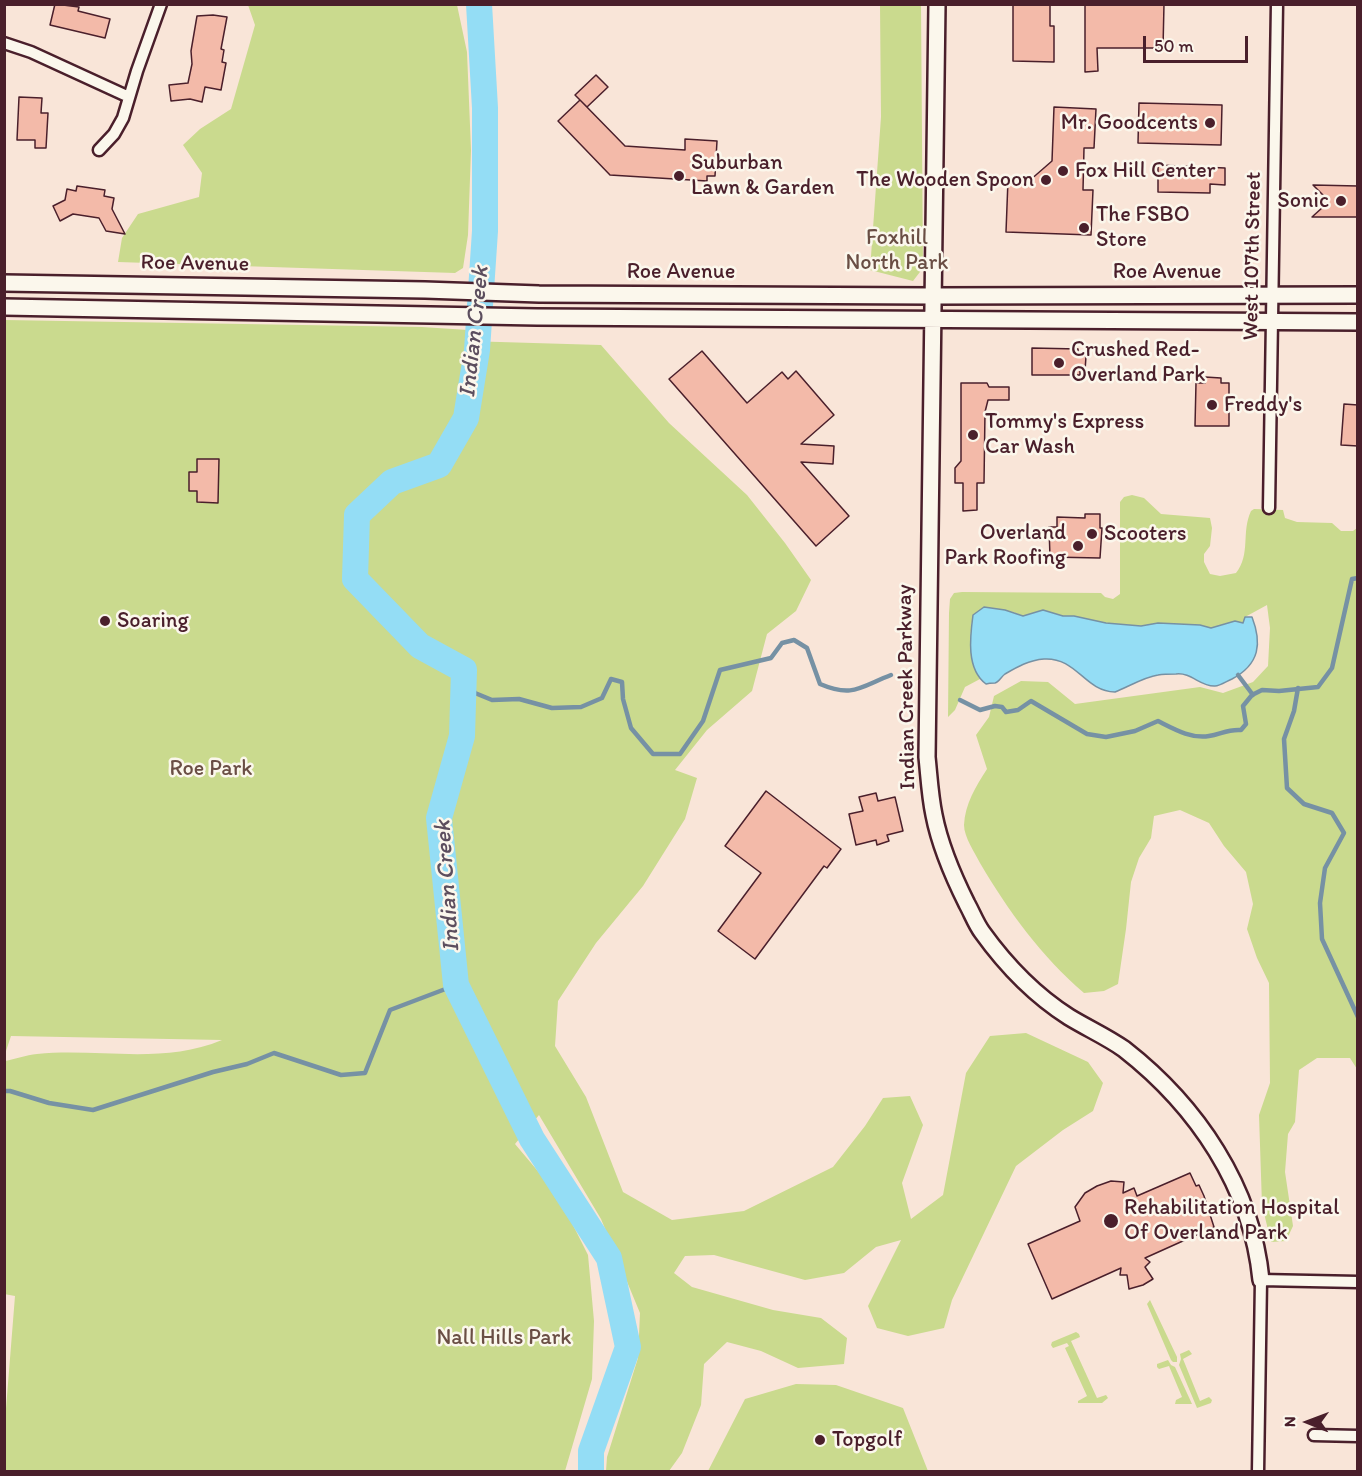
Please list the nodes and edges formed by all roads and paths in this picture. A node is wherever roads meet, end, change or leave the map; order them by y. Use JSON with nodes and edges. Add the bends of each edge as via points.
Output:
{"nodes":[{"id":1,"x":161,"y":4,"type":"edge"},
{"id":2,"x":937,"y":4,"type":"edge"},
{"id":3,"x":1277,"y":4,"type":"edge"},
{"id":4,"x":4,"y":43,"type":"edge"},
{"id":5,"x":129,"y":97,"type":"junction"},
{"id":6,"x":99,"y":150,"type":"dead end"},
{"id":7,"x":4,"y":283,"type":"edge"},
{"id":8,"x":129,"y":285,"type":"junction"},
{"id":9,"x":1272,"y":294,"type":"junction"},
{"id":10,"x":1358,"y":295,"type":"edge"},
{"id":11,"x":932,"y":296,"type":"junction"},
{"id":12,"x":4,"y":307,"type":"edge"},
{"id":13,"x":123,"y":309,"type":"junction"},
{"id":14,"x":932,"y":321,"type":"junction"},
{"id":15,"x":1272,"y":321,"type":"junction"},
{"id":16,"x":1358,"y":322,"type":"edge"},
{"id":17,"x":1269,"y":508,"type":"dead end"},
{"id":18,"x":1261,"y":1280,"type":"junction"},
{"id":19,"x":1358,"y":1282,"type":"edge"},
{"id":20,"x":1314,"y":1436,"type":"dead end"},
{"id":21,"x":1358,"y":1436,"type":"edge"},
{"id":22,"x":1258,"y":1472,"type":"edge"}],
"edges":[{"from":1,"to":5,"type":"street"},
{"from":2,"to":11,"type":"main road","name":"Indian Creek Parkway"},
{"from":3,"to":9,"type":"street","name":"West 107th Street"},
{"from":4,"to":5,"type":"street"},
{"from":5,"to":6,"type":"street","via":[[114,134]]},
{"from":7,"to":8,"type":"main road","name":"Roe Avenue"},
{"from":8,"to":11,"type":"main road","name":"Roe Avenue","via":[[538,294]]},
{"from":8,"to":13,"type":"main road"},
{"from":9,"to":10,"type":"main road","name":"Roe Avenue"},
{"from":9,"to":11,"type":"main road","name":"Roe Avenue"},
{"from":9,"to":15,"type":"street","name":"West 107th Street"},
{"from":11,"to":14,"type":"main road","name":"Indian Creek Parkway"},
{"from":12,"to":13,"type":"main road","name":"Roe Avenue"},
{"from":13,"to":14,"type":"main road","name":"Roe Avenue"},
{"from":14,"to":15,"type":"main road","name":"Roe Avenue"},
{"from":14,"to":18,"type":"main road","name":"Indian Creek Parkway","via":[[927,756],[934,815],[952,873],[981,931],[1023,981],[1066,1016],[1122,1048],[1191,1113],[1223,1161],[1246,1212]]},
{"from":15,"to":16,"type":"main road","name":"Roe Avenue"},
{"from":15,"to":17,"type":"street","name":"West 107th Street"},
{"from":18,"to":19,"type":"street"},
{"from":18,"to":22,"type":"street"},
{"from":20,"to":21,"type":"street"}]}
